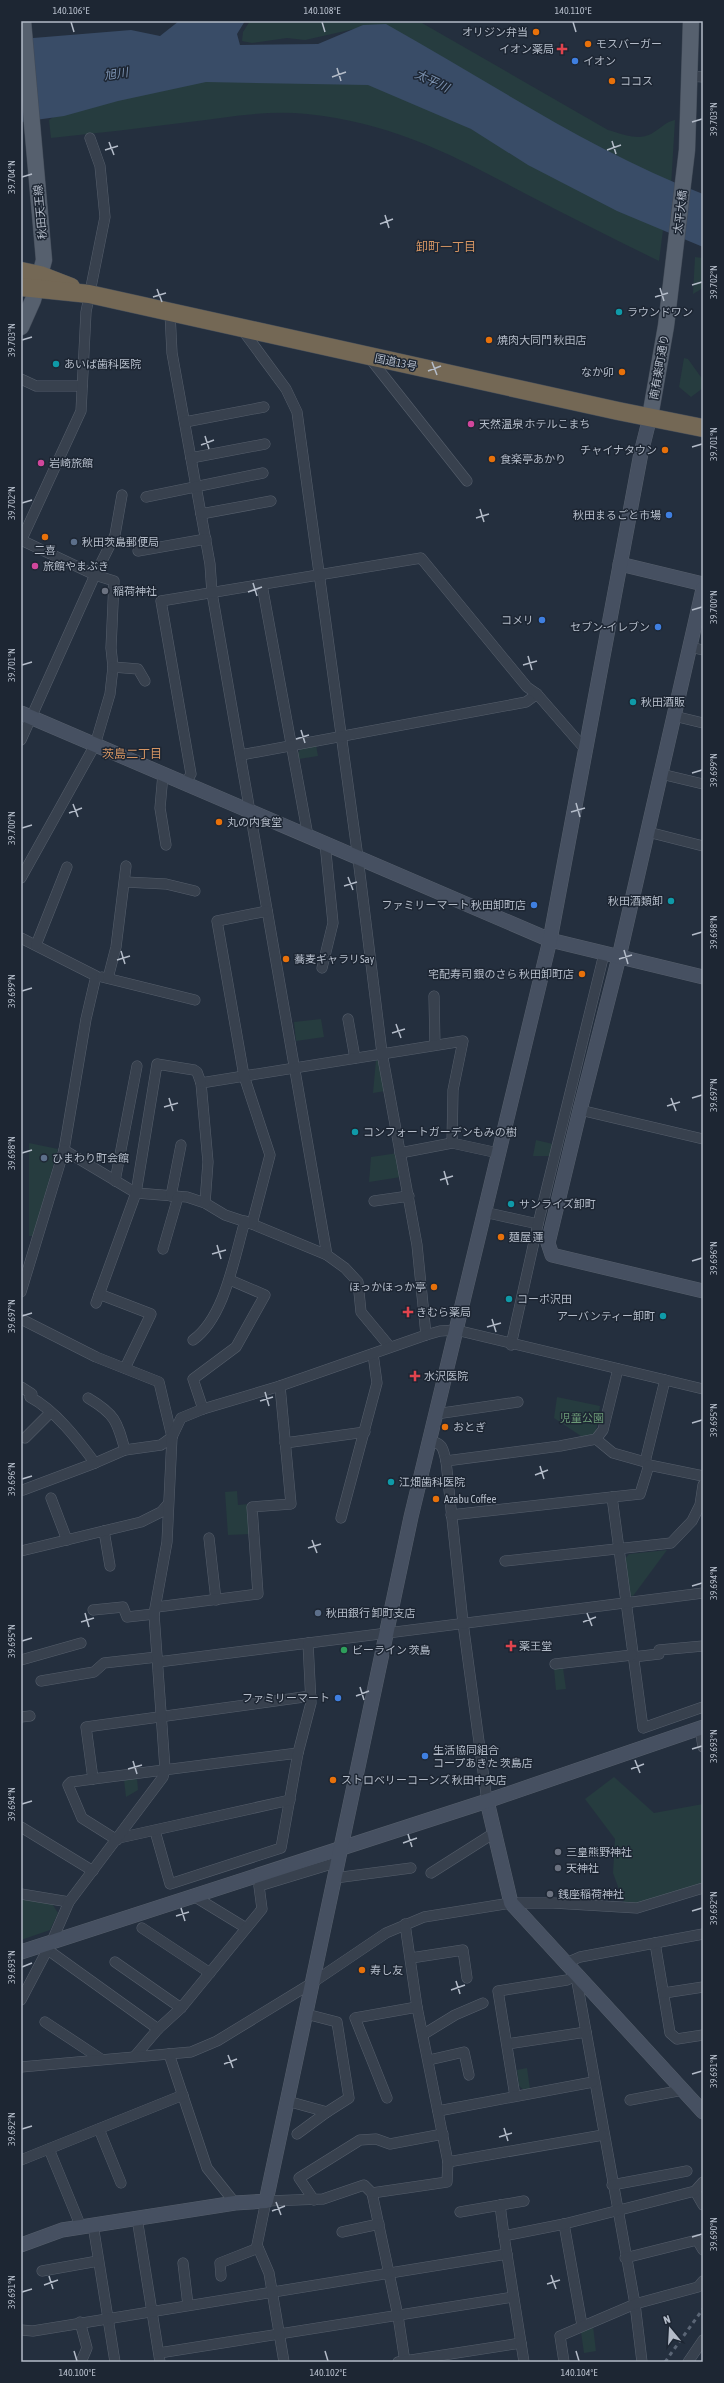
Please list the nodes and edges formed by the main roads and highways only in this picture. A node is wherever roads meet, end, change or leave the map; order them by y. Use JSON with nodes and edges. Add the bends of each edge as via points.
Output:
{"nodes":[{"id":1,"x":691,"y":21,"type":"edge"},
{"id":2,"x":23,"y":23,"type":"edge"},
{"id":3,"x":697,"y":76,"type":"edge"},
{"id":4,"x":676,"y":246,"type":"joint"},
{"id":5,"x":21,"y":271,"type":"edge"},
{"id":6,"x":32,"y":284,"type":"edge"},
{"id":7,"x":21,"y":327,"type":"edge"},
{"id":8,"x":650,"y":417,"type":"junction"},
{"id":9,"x":703,"y":428,"type":"edge"}],
"edges":[{"from":1,"to":3,"type":"main road"},
{"from":2,"to":6,"type":"main road","name":"秋田天王線","via":[[44,260]]},
{"from":3,"to":4,"type":"main road","name":"太平大橋"},
{"from":4,"to":8,"type":"main road","name":"南有楽町通り","via":[[666,326]]},
{"from":5,"to":6,"type":"highway","name":"国道13号"},
{"from":6,"to":7,"type":"main road","name":"秋田天王線"},
{"from":6,"to":8,"type":"highway","name":"国道13号","via":[[89,294]]},
{"from":8,"to":9,"type":"highway","name":"国道13号"}]}
